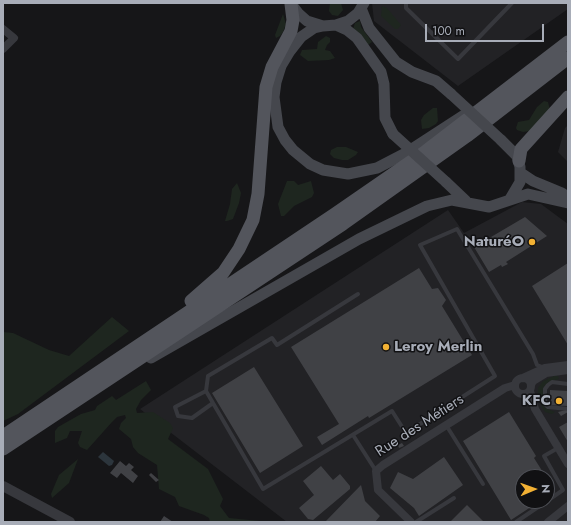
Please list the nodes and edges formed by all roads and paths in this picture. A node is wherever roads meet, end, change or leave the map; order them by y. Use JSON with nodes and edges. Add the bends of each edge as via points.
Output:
{"nodes":[{"id":1,"x":406,"y":3,"type":"edge"},
{"id":2,"x":512,"y":3,"type":"edge"},
{"id":3,"x":291,"y":4,"type":"edge"},
{"id":4,"x":363,"y":5,"type":"edge"},
{"id":5,"x":336,"y":25,"type":"junction"},
{"id":6,"x":323,"y":26,"type":"junction"},
{"id":7,"x":3,"y":29,"type":"edge"},
{"id":8,"x":568,"y":42,"type":"edge"},
{"id":9,"x":3,"y":49,"type":"edge"},
{"id":10,"x":568,"y":58,"type":"edge"},
{"id":11,"x":538,"y":66,"type":"junction"},
{"id":12,"x":568,"y":97,"type":"edge"},
{"id":13,"x":520,"y":167,"type":"junction"},
{"id":14,"x":568,"y":198,"type":"edge"},
{"id":15,"x":510,"y":199,"type":"junction"},
{"id":16,"x":468,"y":202,"type":"junction"},
{"id":17,"x":568,"y":203,"type":"edge"},
{"id":18,"x":358,"y":294,"type":"dead end"},
{"id":19,"x":568,"y":365,"type":"edge"},
{"id":20,"x":545,"y":368,"type":"junction"},
{"id":21,"x":568,"y":370,"type":"edge"},
{"id":22,"x":91,"y":377,"type":"junction"},
{"id":23,"x":523,"y":378,"type":"junction"},
{"id":24,"x":568,"y":384,"type":"edge"},
{"id":25,"x":515,"y":385,"type":"junction"},
{"id":26,"x":531,"y":388,"type":"junction"},
{"id":27,"x":206,"y":391,"type":"junction"},
{"id":28,"x":519,"y":393,"type":"junction"},
{"id":29,"x":83,"y":398,"type":"junction"},
{"id":30,"x":213,"y":403,"type":"junction"},
{"id":31,"x":568,"y":409,"type":"edge"},
{"id":32,"x":446,"y":425,"type":"junction"},
{"id":33,"x":546,"y":428,"type":"junction"},
{"id":34,"x":353,"y":435,"type":"junction"},
{"id":35,"x":3,"y":436,"type":"edge"},
{"id":36,"x":558,"y":448,"type":"junction"},
{"id":37,"x":3,"y":449,"type":"edge"},
{"id":38,"x":568,"y":464,"type":"edge"},
{"id":39,"x":551,"y":469,"type":"edge"},
{"id":40,"x":376,"y":471,"type":"junction"},
{"id":41,"x":555,"y":476,"type":"edge"},
{"id":42,"x":483,"y":484,"type":"dead end"},
{"id":43,"x":3,"y":486,"type":"edge"},
{"id":44,"x":555,"y":496,"type":"edge"},
{"id":45,"x":454,"y":498,"type":"dead end"},
{"id":46,"x":568,"y":506,"type":"edge"},
{"id":47,"x":535,"y":509,"type":"edge"},
{"id":48,"x":70,"y":522,"type":"edge"},
{"id":49,"x":411,"y":522,"type":"edge"},
{"id":50,"x":416,"y":522,"type":"edge"},
{"id":51,"x":516,"y":522,"type":"edge"},
{"id":52,"x":548,"y":522,"type":"edge"}],
"edges":[{"from":1,"to":2,"type":"lane","via":[[406,8],[458,59]]},
{"from":3,"to":6,"type":"main road","via":[[307,21]]},
{"from":3,"to":22,"type":"main road","via":[[291,31],[272,67],[266,87],[258,194],[253,220],[239,249],[224,273],[201,294]]},
{"from":4,"to":5,"type":"main road","via":[[353,17]]},
{"from":4,"to":13,"type":"main road","bridge":true,"via":[[369,28],[396,62],[412,72],[436,81],[513,151]]},
{"from":5,"to":6,"type":"main road"},
{"from":5,"to":16,"type":"main road","bridge":true,"via":[[357,38],[381,72],[385,118],[393,134]]},
{"from":6,"to":11,"type":"main road","via":[[314,28],[301,37],[281,66],[276,82],[275,113],[284,140],[293,150],[310,164],[335,173],[365,172],[404,154]]},
{"from":7,"to":9,"type":"street","via":[[14,38]]},
{"from":8,"to":11,"type":"main road"},
{"from":10,"to":29,"type":"main road","via":[[400,185]]},
{"from":11,"to":22,"type":"main road","via":[[426,151]]},
{"from":12,"to":13,"type":"main road","via":[[521,149]]},
{"from":13,"to":14,"type":"main road","via":[[533,181],[562,192]]},
{"from":13,"to":15,"type":"main road","via":[[518,186]]},
{"from":15,"to":16,"type":"main road","via":[[489,207]]},
{"from":15,"to":17,"type":"main road","via":[[536,194]]},
{"from":16,"to":29,"type":"main road","via":[[441,201],[359,239]]},
{"from":18,"to":27,"type":"lane","via":[[277,345],[272,338],[208,376]]},
{"from":19,"to":20,"type":"street"},
{"from":20,"to":23,"type":"street"},
{"from":20,"to":34,"type":"lane","via":[[537,364],[456,229],[420,245],[495,376],[406,433],[392,411]]},
{"from":21,"to":26,"type":"street","via":[[546,373],[536,379]]},
{"from":22,"to":35,"type":"main road"},
{"from":23,"to":25,"type":"street"},
{"from":23,"to":26,"type":"street","via":[[528,380]]},
{"from":24,"to":31,"type":"lane","via":[[552,382],[545,389],[545,404],[548,407]]},
{"from":25,"to":28,"type":"street"},
{"from":25,"to":32,"type":"street","name":"Rue des Métiers"},
{"from":26,"to":28,"type":"street","via":[[524,394]]},
{"from":26,"to":33,"type":"street","via":[[535,409]]},
{"from":27,"to":30,"type":"lane"},
{"from":27,"to":30,"type":"lane","via":[[175,406],[178,416],[192,418]]},
{"from":28,"to":33,"type":"street","via":[[539,424]]},
{"from":29,"to":37,"type":"main road"},
{"from":30,"to":34,"type":"lane","via":[[263,489]]},
{"from":32,"to":40,"type":"street","name":"Rue des Métiers"},
{"from":32,"to":42,"type":"lane"},
{"from":33,"to":36,"type":"street"},
{"from":34,"to":40,"type":"lane"},
{"from":36,"to":38,"type":"street"},
{"from":36,"to":39,"type":"lane","via":[[544,456]]},
{"from":40,"to":49,"type":"street","name":"Rue des Métiers","via":[[378,490]]},
{"from":41,"to":44,"type":"lane","via":[[563,490]]},
{"from":43,"to":48,"type":"street"},
{"from":45,"to":50,"type":"lane"},
{"from":46,"to":52,"type":"street"},
{"from":47,"to":51,"type":"lane"}]}
